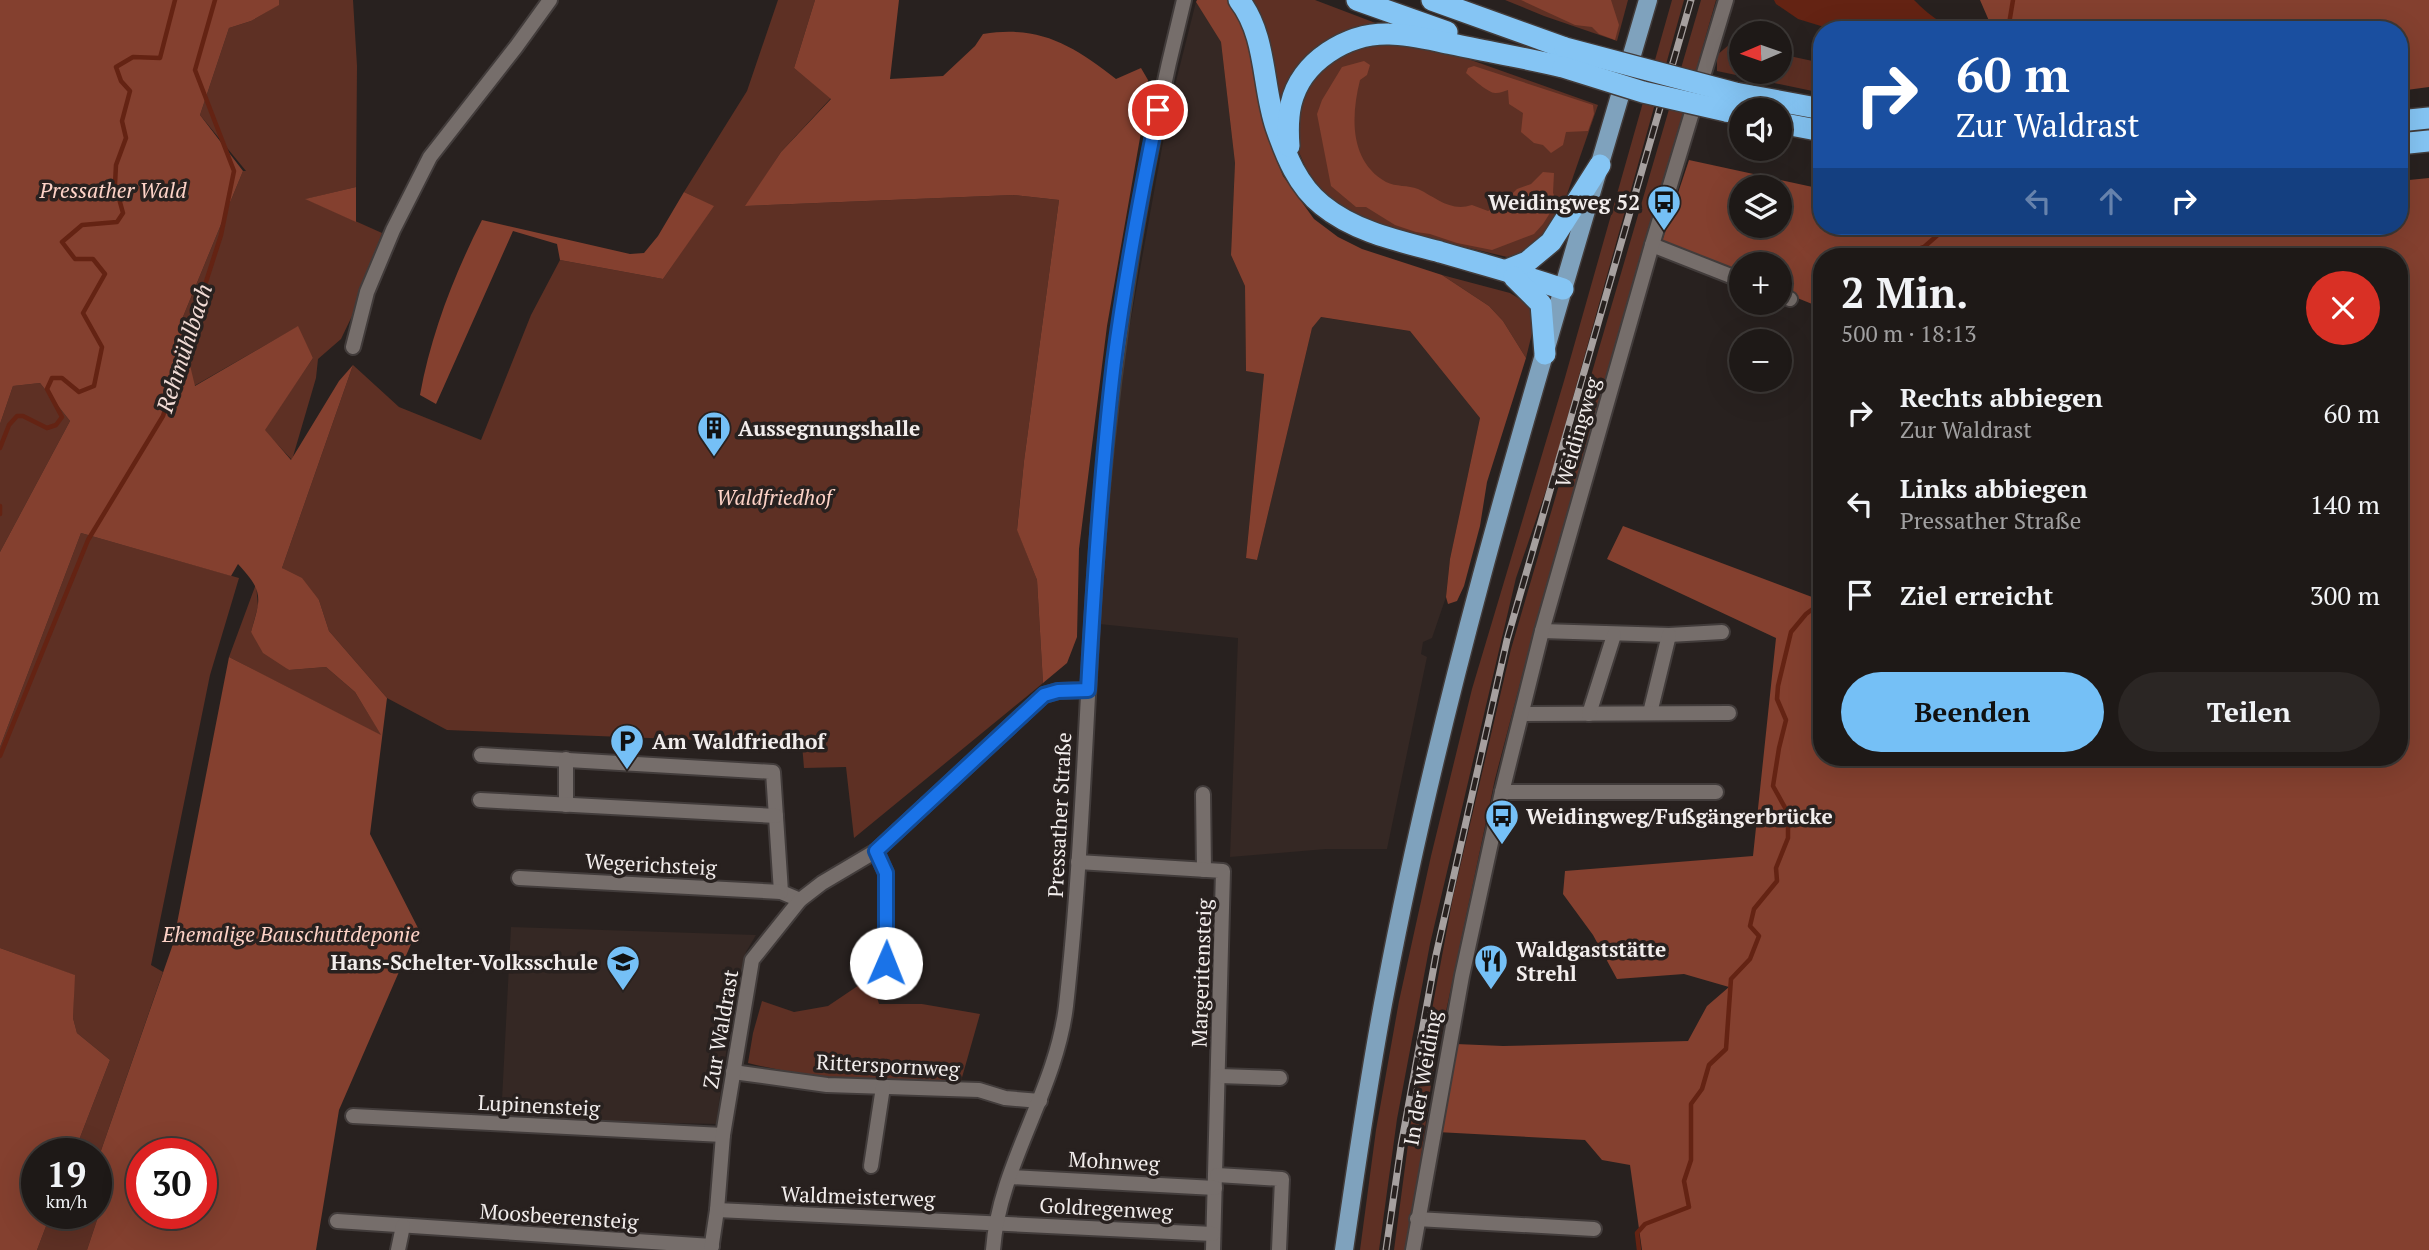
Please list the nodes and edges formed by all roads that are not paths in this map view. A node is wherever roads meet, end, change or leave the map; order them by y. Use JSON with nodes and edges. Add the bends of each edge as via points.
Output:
{"nodes":[{"id":1,"x":550,"y":0,"type":"edge"},
{"id":2,"x":1184,"y":0,"type":"edge"},
{"id":3,"x":1239,"y":0,"type":"edge"},
{"id":4,"x":1357,"y":0,"type":"edge"},
{"id":5,"x":1432,"y":0,"type":"edge"},
{"id":6,"x":1471,"y":0,"type":"edge"},
{"id":7,"x":1648,"y":0,"type":"edge"},
{"id":8,"x":1726,"y":0,"type":"edge"},
{"id":9,"x":1530,"y":35,"type":"junction"},
{"id":10,"x":1564,"y":58,"type":"junction"},
{"id":11,"x":1536,"y":61,"type":"junction"},
{"id":12,"x":1729,"y":105,"type":"edge"},
{"id":13,"x":1792,"y":108,"type":"edge"},
{"id":14,"x":1813,"y":109,"type":"edge"},
{"id":15,"x":2429,"y":118,"type":"edge"},
{"id":16,"x":2408,"y":120,"type":"edge"},
{"id":17,"x":1792,"y":125,"type":"edge"},
{"id":18,"x":1813,"y":129,"type":"edge"},
{"id":19,"x":2429,"y":141,"type":"edge"},
{"id":20,"x":2408,"y":143,"type":"edge"},
{"id":21,"x":1290,"y":162,"type":"junction"},
{"id":22,"x":1600,"y":165,"type":"junction"},
{"id":23,"x":1652,"y":245,"type":"junction"},
{"id":24,"x":1507,"y":270,"type":"junction"},
{"id":25,"x":1729,"y":275,"type":"edge"},
{"id":26,"x":1563,"y":289,"type":"junction"},
{"id":27,"x":353,"y":347,"type":"dead end"},
{"id":28,"x":1545,"y":354,"type":"junction"},
{"id":29,"x":1542,"y":631,"type":"junction"},
{"id":30,"x":1722,"y":632,"type":"dead end"},
{"id":31,"x":1614,"y":635,"type":"junction"},
{"id":32,"x":1669,"y":635,"type":"junction"},
{"id":33,"x":1088,"y":690,"type":"junction"},
{"id":34,"x":1650,"y":713,"type":"junction"},
{"id":35,"x":1729,"y":713,"type":"dead end"},
{"id":36,"x":1522,"y":714,"type":"junction"},
{"id":37,"x":1589,"y":714,"type":"junction"},
{"id":38,"x":481,"y":755,"type":"dead end"},
{"id":39,"x":566,"y":759,"type":"junction"},
{"id":40,"x":1502,"y":792,"type":"junction"},
{"id":41,"x":1716,"y":792,"type":"dead end"},
{"id":42,"x":1203,"y":794,"type":"dead end"},
{"id":43,"x":480,"y":800,"type":"dead end"},
{"id":44,"x":566,"y":805,"type":"junction"},
{"id":45,"x":776,"y":816,"type":"junction"},
{"id":46,"x":876,"y":851,"type":"junction"},
{"id":47,"x":1078,"y":862,"type":"junction"},
{"id":48,"x":1204,"y":870,"type":"junction"},
{"id":49,"x":519,"y":878,"type":"dead end"},
{"id":50,"x":781,"y":892,"type":"junction"},
{"id":51,"x":800,"y":900,"type":"junction"},
{"id":52,"x":1470,"y":945,"type":"joint"},
{"id":53,"x":886,"y":963,"type":"dead end"},
{"id":54,"x":733,"y":1072,"type":"junction"},
{"id":55,"x":1219,"y":1076,"type":"junction"},
{"id":56,"x":1280,"y":1078,"type":"dead end"},
{"id":57,"x":883,"y":1087,"type":"junction"},
{"id":58,"x":1040,"y":1101,"type":"junction"},
{"id":59,"x":352,"y":1116,"type":"dead end"},
{"id":60,"x":723,"y":1135,"type":"junction"},
{"id":61,"x":871,"y":1166,"type":"dead end"},
{"id":62,"x":1010,"y":1177,"type":"junction"},
{"id":63,"x":1216,"y":1182,"type":"junction"},
{"id":64,"x":718,"y":1210,"type":"junction"},
{"id":65,"x":1417,"y":1219,"type":"junction"},
{"id":66,"x":337,"y":1221,"type":"dead end"},
{"id":67,"x":998,"y":1223,"type":"junction"},
{"id":68,"x":402,"y":1226,"type":"junction"},
{"id":69,"x":1594,"y":1228,"type":"dead end"},
{"id":70,"x":1213,"y":1234,"type":"junction"},
{"id":71,"x":712,"y":1248,"type":"edge"},
{"id":72,"x":398,"y":1250,"type":"edge"},
{"id":73,"x":993,"y":1250,"type":"edge"},
{"id":74,"x":1213,"y":1250,"type":"edge"},
{"id":75,"x":1279,"y":1250,"type":"edge"},
{"id":76,"x":1344,"y":1250,"type":"edge"},
{"id":77,"x":1413,"y":1250,"type":"edge"}],
"edges":[{"from":1,"to":27,"type":"street","via":[[430,158],[367,292]]},
{"from":2,"to":33,"type":"street","name":"Pressather Straße","via":[[1142,184],[1115,360]]},
{"from":3,"to":21,"type":"highway","via":[[1259,42],[1275,125]]},
{"from":4,"to":11,"type":"highway"},
{"from":5,"to":9,"type":"highway"},
{"from":6,"to":9,"type":"highway"},
{"from":7,"to":22,"type":"main road"},
{"from":8,"to":23,"type":"street","name":"Weidingweg"},
{"from":9,"to":10,"type":"highway"},
{"from":10,"to":11,"type":"highway"},
{"from":10,"to":12,"type":"highway","bridge":true},
{"from":11,"to":21,"type":"highway","via":[[1388,34],[1358,38],[1328,51],[1307,71],[1291,102]]},
{"from":13,"to":14,"type":"highway"},
{"from":15,"to":16,"type":"highway"},
{"from":17,"to":18,"type":"highway"},
{"from":19,"to":20,"type":"highway"},
{"from":21,"to":24,"type":"highway","via":[[1304,187],[1340,218],[1375,234]]},
{"from":22,"to":24,"type":"highway","via":[[1551,242],[1527,262]]},
{"from":22,"to":26,"type":"main road"},
{"from":23,"to":25,"type":"street"},
{"from":23,"to":29,"type":"street","name":"Weidingweg"},
{"from":24,"to":26,"type":"highway"},
{"from":24,"to":28,"type":"highway","via":[[1541,304]]},
{"from":26,"to":28,"type":"main road"},
{"from":28,"to":76,"type":"main road","via":[[1464,645],[1409,878],[1368,1087]]},
{"from":29,"to":31,"type":"street"},
{"from":29,"to":36,"type":"street","name":"Weidingweg"},
{"from":30,"to":32,"type":"street"},
{"from":31,"to":32,"type":"street"},
{"from":31,"to":37,"type":"street"},
{"from":32,"to":34,"type":"street"},
{"from":33,"to":46,"type":"street","name":"Zur Waldrast","via":[[1044,695]]},
{"from":33,"to":47,"type":"street","name":"Pressather Straße"},
{"from":34,"to":35,"type":"street"},
{"from":34,"to":37,"type":"street"},
{"from":36,"to":37,"type":"street"},
{"from":36,"to":40,"type":"street","name":"Weidingweg"},
{"from":38,"to":39,"type":"street"},
{"from":39,"to":44,"type":"street"},
{"from":39,"to":45,"type":"street","via":[[773,772]]},
{"from":40,"to":41,"type":"street"},
{"from":40,"to":52,"type":"street","name":"Weidingweg"},
{"from":42,"to":48,"type":"street","name":"Margeritensteig"},
{"from":43,"to":44,"type":"street"},
{"from":44,"to":45,"type":"street"},
{"from":45,"to":50,"type":"street"},
{"from":46,"to":51,"type":"street","name":"Zur Waldrast"},
{"from":46,"to":53,"type":"street","via":[[886,873]]},
{"from":47,"to":48,"type":"street"},
{"from":47,"to":58,"type":"street","name":"Pressather Straße","via":[[1065,1011]]},
{"from":48,"to":55,"type":"street","name":"Margeritensteig","via":[[1223,871]]},
{"from":49,"to":50,"type":"street","name":"Wegerichsteig"},
{"from":50,"to":51,"type":"street"},
{"from":51,"to":54,"type":"street","name":"Zur Waldrast","via":[[752,960]]},
{"from":52,"to":65,"type":"street","name":"In der Weiding"},
{"from":54,"to":57,"type":"street","name":"Ritterspornweg","via":[[827,1085]]},
{"from":54,"to":60,"type":"street","name":"Zur Waldrast"},
{"from":55,"to":56,"type":"street","name":"Margeritensteig"},
{"from":55,"to":63,"type":"street","name":"Margeritensteig"},
{"from":57,"to":58,"type":"street","name":"Ritterspornweg","via":[[979,1090]]},
{"from":57,"to":61,"type":"street"},
{"from":58,"to":62,"type":"street","name":"Pressather Straße"},
{"from":59,"to":60,"type":"street","name":"Lupinensteig"},
{"from":60,"to":64,"type":"street","name":"Zur Waldrast"},
{"from":62,"to":63,"type":"street","name":"Mohnweg"},
{"from":62,"to":67,"type":"street","name":"Pressather Straße"},
{"from":63,"to":70,"type":"street","name":"Margeritensteig"},
{"from":63,"to":75,"type":"street","name":"Mohnweg","via":[[1282,1179]]},
{"from":64,"to":67,"type":"street","name":"Waldmeisterweg"},
{"from":64,"to":71,"type":"street","name":"Zur Waldrast"},
{"from":65,"to":69,"type":"street"},
{"from":65,"to":77,"type":"street","name":"In der Weiding"},
{"from":66,"to":68,"type":"street","name":"Moosbeerensteig"},
{"from":67,"to":70,"type":"street","name":"Goldregenweg"},
{"from":67,"to":73,"type":"street","name":"Pressather Straße"},
{"from":68,"to":71,"type":"street","name":"Moosbeerensteig"},
{"from":68,"to":72,"type":"street"},
{"from":70,"to":74,"type":"street","name":"Margeritensteig"}]}
